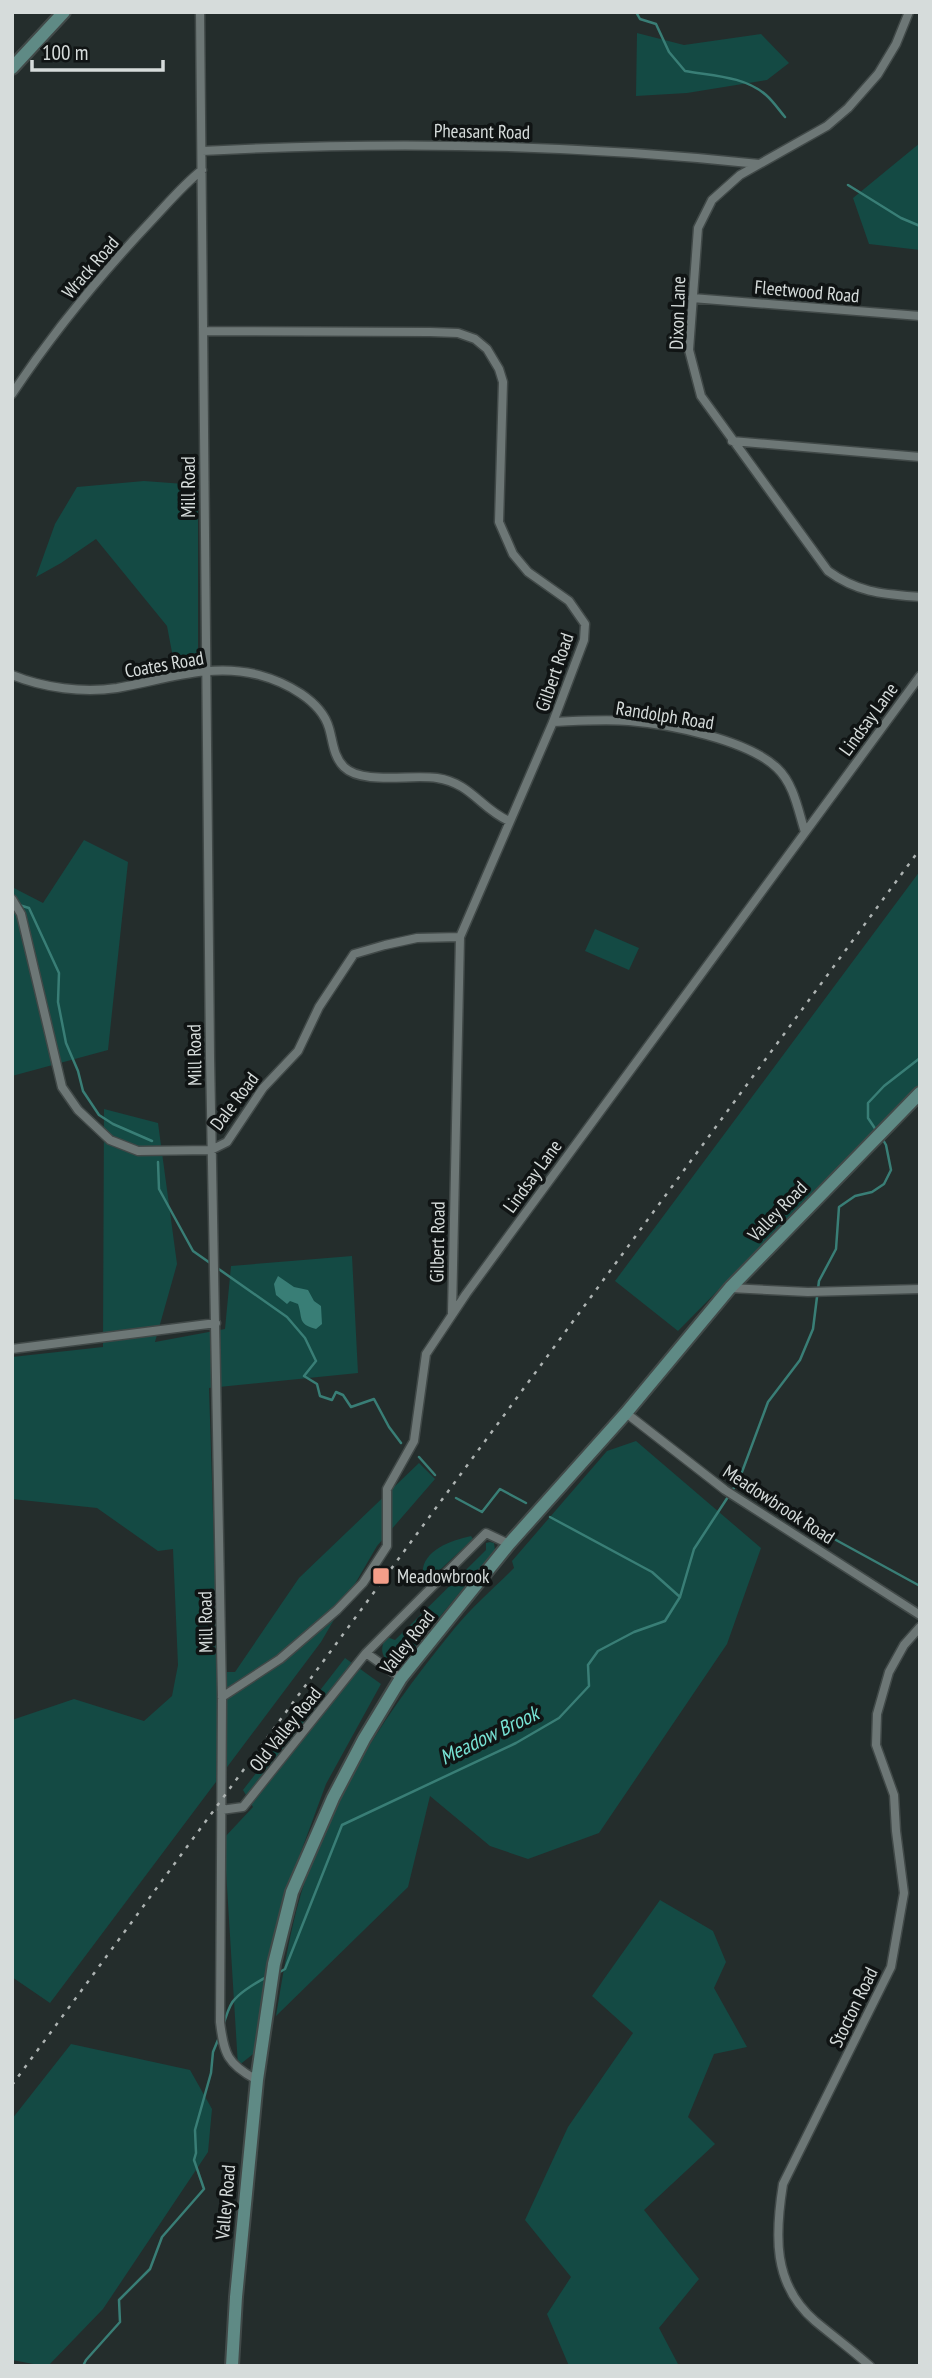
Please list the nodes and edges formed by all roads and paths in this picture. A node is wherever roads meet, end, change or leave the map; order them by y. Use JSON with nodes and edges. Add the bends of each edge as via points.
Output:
{"nodes":[{"id":1,"x":64,"y":12,"type":"edge"},
{"id":2,"x":200,"y":12,"type":"edge"},
{"id":3,"x":909,"y":12,"type":"edge"},
{"id":4,"x":12,"y":68,"type":"edge"},
{"id":5,"x":202,"y":151,"type":"junction"},
{"id":6,"x":761,"y":164,"type":"junction"},
{"id":7,"x":202,"y":170,"type":"junction"},
{"id":8,"x":692,"y":298,"type":"junction"},
{"id":9,"x":920,"y":316,"type":"edge"},
{"id":10,"x":203,"y":331,"type":"junction"},
{"id":11,"x":12,"y":394,"type":"edge"},
{"id":12,"x":733,"y":442,"type":"junction"},
{"id":13,"x":920,"y":457,"type":"edge"},
{"id":14,"x":920,"y":597,"type":"edge"},
{"id":15,"x":205,"y":671,"type":"junction"},
{"id":16,"x":12,"y":676,"type":"edge"},
{"id":17,"x":920,"y":676,"type":"edge"},
{"id":18,"x":553,"y":722,"type":"junction"},
{"id":19,"x":509,"y":821,"type":"junction"},
{"id":20,"x":805,"y":832,"type":"junction"},
{"id":21,"x":12,"y":899,"type":"edge"},
{"id":22,"x":460,"y":937,"type":"junction"},
{"id":23,"x":920,"y":1093,"type":"edge"},
{"id":24,"x":211,"y":1150,"type":"junction"},
{"id":25,"x":730,"y":1288,"type":"junction"},
{"id":26,"x":920,"y":1289,"type":"edge"},
{"id":27,"x":452,"y":1313,"type":"junction"},
{"id":28,"x":216,"y":1323,"type":"junction"},
{"id":29,"x":12,"y":1349,"type":"edge"},
{"id":30,"x":626,"y":1413,"type":"junction"},
{"id":31,"x":509,"y":1544,"type":"junction"},
{"id":32,"x":920,"y":1615,"type":"edge"},
{"id":33,"x":920,"y":1627,"type":"edge"},
{"id":34,"x":366,"y":1653,"type":"junction"},
{"id":35,"x":401,"y":1678,"type":"junction"},
{"id":36,"x":222,"y":1698,"type":"junction"},
{"id":37,"x":221,"y":1810,"type":"junction"},
{"id":38,"x":257,"y":2080,"type":"junction"},
{"id":39,"x":232,"y":2366,"type":"edge"},
{"id":40,"x":870,"y":2366,"type":"edge"}],
"edges":[{"from":1,"to":4,"type":"main road"},
{"from":2,"to":5,"type":"street","name":"Mill Road"},
{"from":3,"to":6,"type":"street","name":"Dixon Lane","via":[[878,74],[856,100],[827,126]]},
{"from":5,"to":6,"type":"street","name":"Pheasant Road","via":[[500,145]]},
{"from":5,"to":7,"type":"street","name":"Mill Road"},
{"from":6,"to":8,"type":"street","name":"Dixon Lane","via":[[722,189],[704,213],[698,228]]},
{"from":7,"to":10,"type":"street","name":"Mill Road"},
{"from":7,"to":11,"type":"street","name":"Wrack Road","via":[[114,260]]},
{"from":8,"to":9,"type":"street","name":"Fleetwood Road"},
{"from":8,"to":12,"type":"street","name":"Dixon Lane","via":[[689,351],[701,396]]},
{"from":10,"to":15,"type":"street","name":"Mill Road"},
{"from":10,"to":18,"type":"street","name":"Gilbert Road","via":[[458,333],[487,349],[503,383],[499,523],[513,554],[528,572],[569,601],[585,624],[584,640]]},
{"from":12,"to":13,"type":"street"},
{"from":12,"to":14,"type":"street","name":"Dixon Lane","via":[[828,571],[859,589]]},
{"from":15,"to":16,"type":"street","name":"Coates Road","via":[[88,690]]},
{"from":15,"to":19,"type":"street","name":"Coates Road","via":[[257,674],[303,696],[324,716],[338,759],[349,771],[450,781],[471,791]]},
{"from":15,"to":24,"type":"street","name":"Mill Road"},
{"from":17,"to":20,"type":"street","name":"Lindsay Lane"},
{"from":18,"to":19,"type":"street","name":"Gilbert Road"},
{"from":18,"to":20,"type":"street","name":"Randolph Road","via":[[639,723],[698,732],[757,754],[778,768],[792,788]]},
{"from":19,"to":22,"type":"street","name":"Gilbert Road"},
{"from":20,"to":27,"type":"street","name":"Lindsay Lane"},
{"from":21,"to":24,"type":"street","name":"Dale Road","via":[[22,914],[62,1087],[78,1110],[110,1140],[138,1151]]},
{"from":22,"to":24,"type":"street","name":"Dale Road","via":[[417,939],[354,954],[319,1007],[298,1051],[263,1087],[227,1142]]},
{"from":22,"to":27,"type":"street","name":"Gilbert Road"},
{"from":23,"to":25,"type":"main road","name":"Valley Road"},
{"from":24,"to":28,"type":"street","name":"Mill Road"},
{"from":25,"to":26,"type":"street","via":[[808,1292]]},
{"from":25,"to":30,"type":"main road","name":"Valley Road"},
{"from":27,"to":36,"type":"street","name":"Lindsay Lane","via":[[426,1354],[414,1441],[387,1489],[387,1546],[363,1583],[337,1610],[280,1659]]},
{"from":28,"to":29,"type":"street"},
{"from":28,"to":36,"type":"street","name":"Mill Road"},
{"from":30,"to":31,"type":"main road","name":"Valley Road"},
{"from":30,"to":32,"type":"street","name":"Meadowbrook Road","via":[[725,1490]]},
{"from":31,"to":34,"type":"street","name":"Old Valley Road","via":[[486,1533]]},
{"from":31,"to":35,"type":"main road","name":"Valley Road"},
{"from":33,"to":40,"type":"street","name":"Stocton Road","via":[[889,1672],[877,1714],[876,1745],[894,1795],[904,1893],[891,1967],[783,2184],[777,2222],[777,2251],[792,2294],[813,2319]]},
{"from":34,"to":35,"type":"street"},
{"from":34,"to":37,"type":"street","name":"Old Valley Road","via":[[246,1804]]},
{"from":35,"to":38,"type":"main road","name":"Valley Road","via":[[333,1798],[292,1892],[269,1988]]},
{"from":36,"to":37,"type":"street","name":"Mill Road"},
{"from":37,"to":38,"type":"street","name":"Mill Road","via":[[223,2049],[239,2071]]},
{"from":38,"to":39,"type":"main road","name":"Valley Road"}]}
